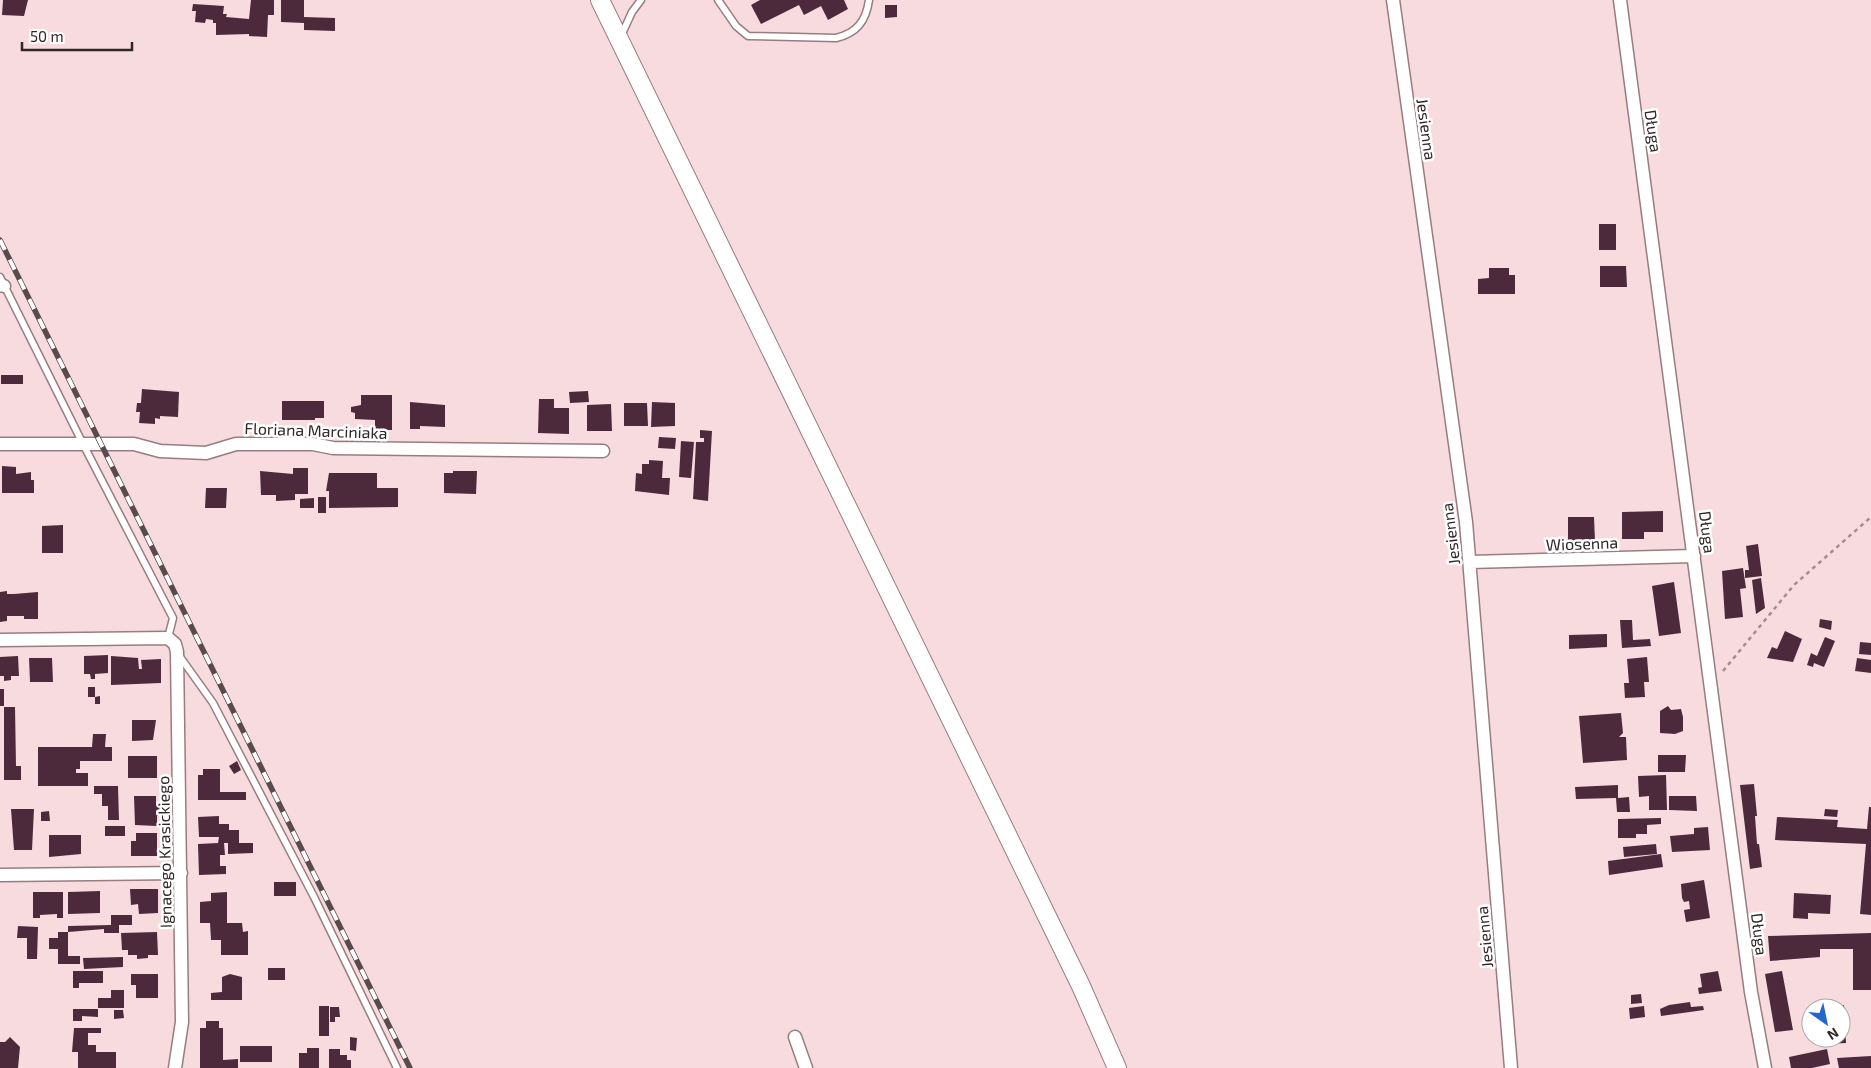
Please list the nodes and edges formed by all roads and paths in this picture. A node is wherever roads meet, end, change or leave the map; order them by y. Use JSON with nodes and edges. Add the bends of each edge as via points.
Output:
{"nodes":[{"id":1,"x":600,"y":0,"type":"edge"},
{"id":2,"x":641,"y":0,"type":"edge"},
{"id":3,"x":718,"y":0,"type":"edge"},
{"id":4,"x":869,"y":0,"type":"edge"},
{"id":5,"x":1393,"y":0,"type":"edge"},
{"id":6,"x":1620,"y":0,"type":"edge"},
{"id":7,"x":619,"y":40,"type":"junction"},
{"id":8,"x":1,"y":283,"type":"edge"},
{"id":9,"x":0,"y":444,"type":"edge"},
{"id":10,"x":83,"y":444,"type":"junction"},
{"id":11,"x":603,"y":451,"type":"dead end"},
{"id":12,"x":1871,"y":517,"type":"edge"},
{"id":13,"x":1694,"y":556,"type":"junction"},
{"id":14,"x":1470,"y":562,"type":"junction"},
{"id":15,"x":168,"y":638,"type":"junction"},
{"id":16,"x":0,"y":640,"type":"edge"},
{"id":17,"x":177,"y":652,"type":"junction"},
{"id":18,"x":1710,"y":676,"type":"junction"},
{"id":19,"x":181,"y":874,"type":"junction"},
{"id":20,"x":0,"y":875,"type":"edge"},
{"id":21,"x":795,"y":1038,"type":"dead end"},
{"id":22,"x":175,"y":1068,"type":"edge"},
{"id":23,"x":397,"y":1068,"type":"edge"},
{"id":24,"x":806,"y":1068,"type":"edge"},
{"id":25,"x":1117,"y":1068,"type":"edge"},
{"id":26,"x":1511,"y":1068,"type":"edge"},
{"id":27,"x":1765,"y":1068,"type":"edge"}],
"edges":[{"from":1,"to":7,"type":"main road"},
{"from":2,"to":7,"type":"lane"},
{"from":3,"to":4,"type":"lane","via":[[736,26],[748,36],[826,38],[843,36],[859,27],[866,16]]},
{"from":5,"to":14,"type":"street","name":"Jesienna"},
{"from":6,"to":13,"type":"street","name":"Długa"},
{"from":7,"to":25,"type":"main road","via":[[1076,977]]},
{"from":8,"to":10,"type":"lane"},
{"from":9,"to":10,"type":"street","name":"Floriana Marciniaka"},
{"from":10,"to":11,"type":"street","name":"Floriana Marciniaka","via":[[134,444],[160,451],[206,452],[236,444]]},
{"from":10,"to":15,"type":"lane","via":[[173,618]]},
{"from":12,"to":18,"type":"path","via":[[1794,585],[1722,672]]},
{"from":13,"to":14,"type":"street","name":"Wiosenna"},
{"from":13,"to":18,"type":"street","name":"Długa"},
{"from":14,"to":26,"type":"street","name":"Jesienna"},
{"from":15,"to":16,"type":"street"},
{"from":15,"to":17,"type":"street","via":[[175,644]]},
{"from":17,"to":19,"type":"street","name":"Ignacego Krasickiego"},
{"from":17,"to":23,"type":"lane","via":[[213,702],[314,897]]},
{"from":18,"to":27,"type":"street","name":"Długa"},
{"from":19,"to":20,"type":"street"},
{"from":19,"to":22,"type":"street","name":"Ignacego Krasickiego","via":[[182,1022]]},
{"from":21,"to":24,"type":"street"}]}
